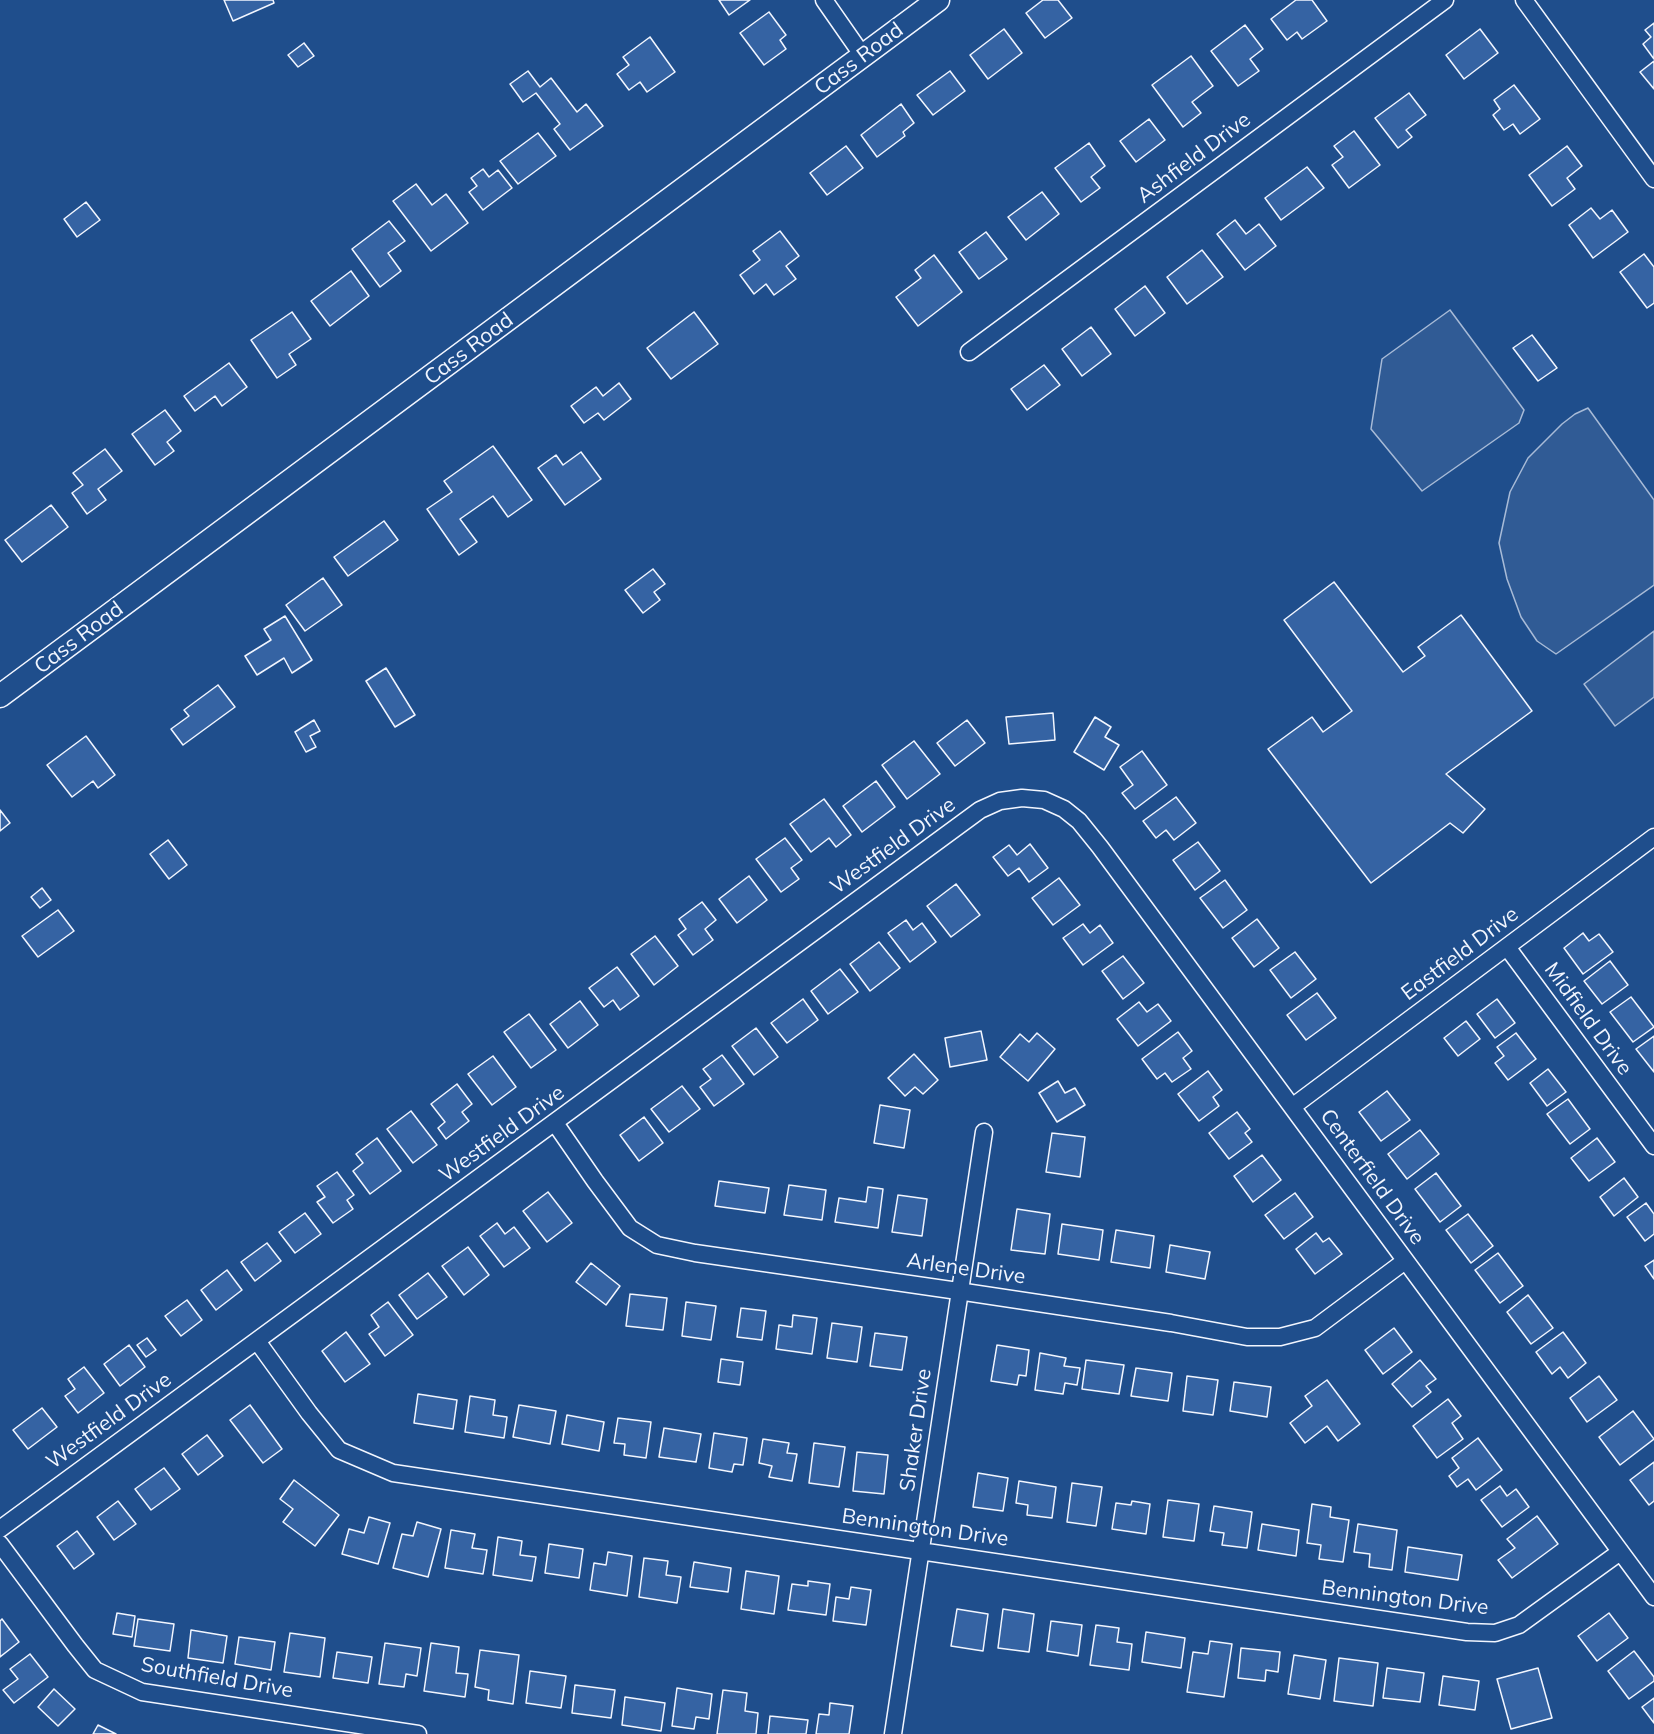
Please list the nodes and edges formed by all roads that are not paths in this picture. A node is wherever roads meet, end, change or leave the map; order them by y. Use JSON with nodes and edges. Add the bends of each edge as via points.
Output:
{"nodes":[{"id":1,"x":824,"y":0,"type":"edge"},
{"id":2,"x":938,"y":0,"type":"edge"},
{"id":3,"x":1445,"y":0,"type":"edge"},
{"id":4,"x":1524,"y":0,"type":"edge"},
{"id":5,"x":862,"y":56,"type":"junction"},
{"id":6,"x":1654,"y":178,"type":"edge"},
{"id":7,"x":969,"y":352,"type":"dead end"},
{"id":8,"x":0,"y":696,"type":"edge"},
{"id":9,"x":1039,"y":799,"type":"joint"},
{"id":10,"x":1654,"y":837,"type":"edge"},
{"id":11,"x":1507,"y":947,"type":"junction"},
{"id":12,"x":1292,"y":1107,"type":"junction"},
{"id":13,"x":555,"y":1123,"type":"junction"},
{"id":14,"x":984,"y":1132,"type":"dead end"},
{"id":15,"x":1654,"y":1146,"type":"edge"},
{"id":16,"x":1406,"y":1261,"type":"junction"},
{"id":17,"x":958,"y":1291,"type":"junction"},
{"id":18,"x":257,"y":1341,"type":"junction"},
{"id":19,"x":0,"y":1529,"type":"edge"},
{"id":20,"x":0,"y":1544,"type":"edge"},
{"id":21,"x":921,"y":1550,"type":"junction"},
{"id":22,"x":1620,"y":1552,"type":"junction"},
{"id":23,"x":1654,"y":1597,"type":"edge"},
{"id":24,"x":418,"y":1734,"type":"edge"},
{"id":25,"x":893,"y":1734,"type":"edge"}],
"edges":[{"from":1,"to":5,"type":"street"},
{"from":2,"to":5,"type":"street","name":"Cass Road"},
{"from":3,"to":7,"type":"street","name":"Ashfield Drive"},
{"from":4,"to":6,"type":"street"},
{"from":5,"to":8,"type":"street","name":"Cass Road"},
{"from":9,"to":12,"type":"street","name":"Centerfield Drive","via":[[1064,809],[1079,821]]},
{"from":9,"to":13,"type":"street","name":"Westfield Drive","via":[[1000,801],[980,810]]},
{"from":10,"to":11,"type":"street","name":"Eastfield Drive"},
{"from":11,"to":12,"type":"street","name":"Eastfield Drive"},
{"from":11,"to":15,"type":"street","name":"Midfield Drive"},
{"from":12,"to":16,"type":"street","name":"Centerfield Drive"},
{"from":13,"to":17,"type":"street","name":"Arlene Drive","via":[[630,1227],[657,1245]]},
{"from":13,"to":18,"type":"street","name":"Westfield Drive"},
{"from":14,"to":17,"type":"street","name":"Shaker Drive"},
{"from":16,"to":17,"type":"street","name":"Arlene Drive","via":[[1315,1328],[1280,1337],[1247,1336]]},
{"from":16,"to":22,"type":"street","name":"Centerfield Drive"},
{"from":17,"to":21,"type":"street","name":"Shaker Drive"},
{"from":18,"to":19,"type":"street","name":"Westfield Drive"},
{"from":18,"to":21,"type":"street","name":"Bennington Drive","via":[[339,1450],[393,1473]]},
{"from":20,"to":24,"type":"street","name":"Southfield Drive","via":[[95,1670],[142,1692]]},
{"from":21,"to":22,"type":"street","name":"Bennington Drive","via":[[1393,1622],[1495,1633],[1519,1625]]},
{"from":21,"to":25,"type":"street","name":"Shaker Drive"},
{"from":22,"to":23,"type":"street","name":"Centerfield Drive"}]}
